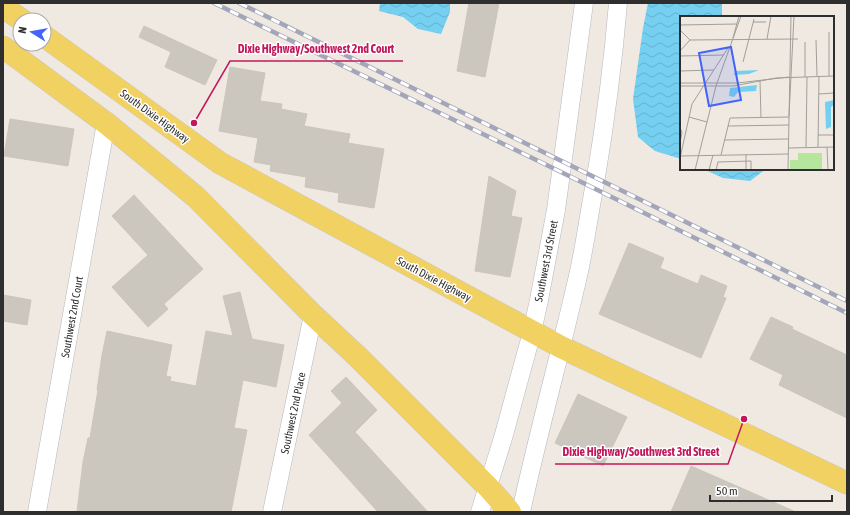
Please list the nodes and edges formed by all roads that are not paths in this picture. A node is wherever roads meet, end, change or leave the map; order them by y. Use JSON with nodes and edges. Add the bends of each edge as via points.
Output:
{"nodes":[{"id":1,"x":584,"y":3,"type":"edge"},
{"id":2,"x":618,"y":3,"type":"edge"},
{"id":3,"x":3,"y":7,"type":"edge"},
{"id":4,"x":12,"y":13,"type":"edge"},
{"id":5,"x":52,"y":42,"type":"edge"},
{"id":6,"x":3,"y":47,"type":"edge"},
{"id":7,"x":106,"y":123,"type":"junction"},
{"id":8,"x":313,"y":315,"type":"junction"},
{"id":9,"x":532,"y":332,"type":"junction"},
{"id":10,"x":561,"y":347,"type":"junction"},
{"id":11,"x":847,"y":483,"type":"edge"},
{"id":12,"x":488,"y":487,"type":"junction"},
{"id":13,"x":37,"y":512,"type":"edge"},
{"id":14,"x":272,"y":512,"type":"edge"},
{"id":15,"x":480,"y":512,"type":"edge"},
{"id":16,"x":510,"y":512,"type":"edge"},
{"id":17,"x":521,"y":512,"type":"edge"}],
"edges":[{"from":1,"to":9,"type":"street","name":"Southwest 3rd Street","via":[[556,210]]},
{"from":2,"to":10,"type":"street","via":[[602,139],[578,275]]},
{"from":3,"to":4,"type":"main road"},
{"from":5,"to":9,"type":"main road","name":"South Dixie Highway","via":[[220,163]]},
{"from":6,"to":7,"type":"main road"},
{"from":7,"to":8,"type":"main road","via":[[196,197]]},
{"from":7,"to":13,"type":"street","name":"Southwest 2nd Court"},
{"from":8,"to":12,"type":"main road"},
{"from":8,"to":14,"type":"street","name":"Southwest 2nd Place"},
{"from":9,"to":10,"type":"main road","name":"South Dixie Highway"},
{"from":9,"to":12,"type":"street","name":"Southwest 3rd Street"},
{"from":10,"to":11,"type":"main road","name":"South Dixie Highway"},
{"from":10,"to":17,"type":"street"},
{"from":12,"to":15,"type":"street","name":"Southwest 3rd Street"},
{"from":12,"to":16,"type":"main road"}]}
